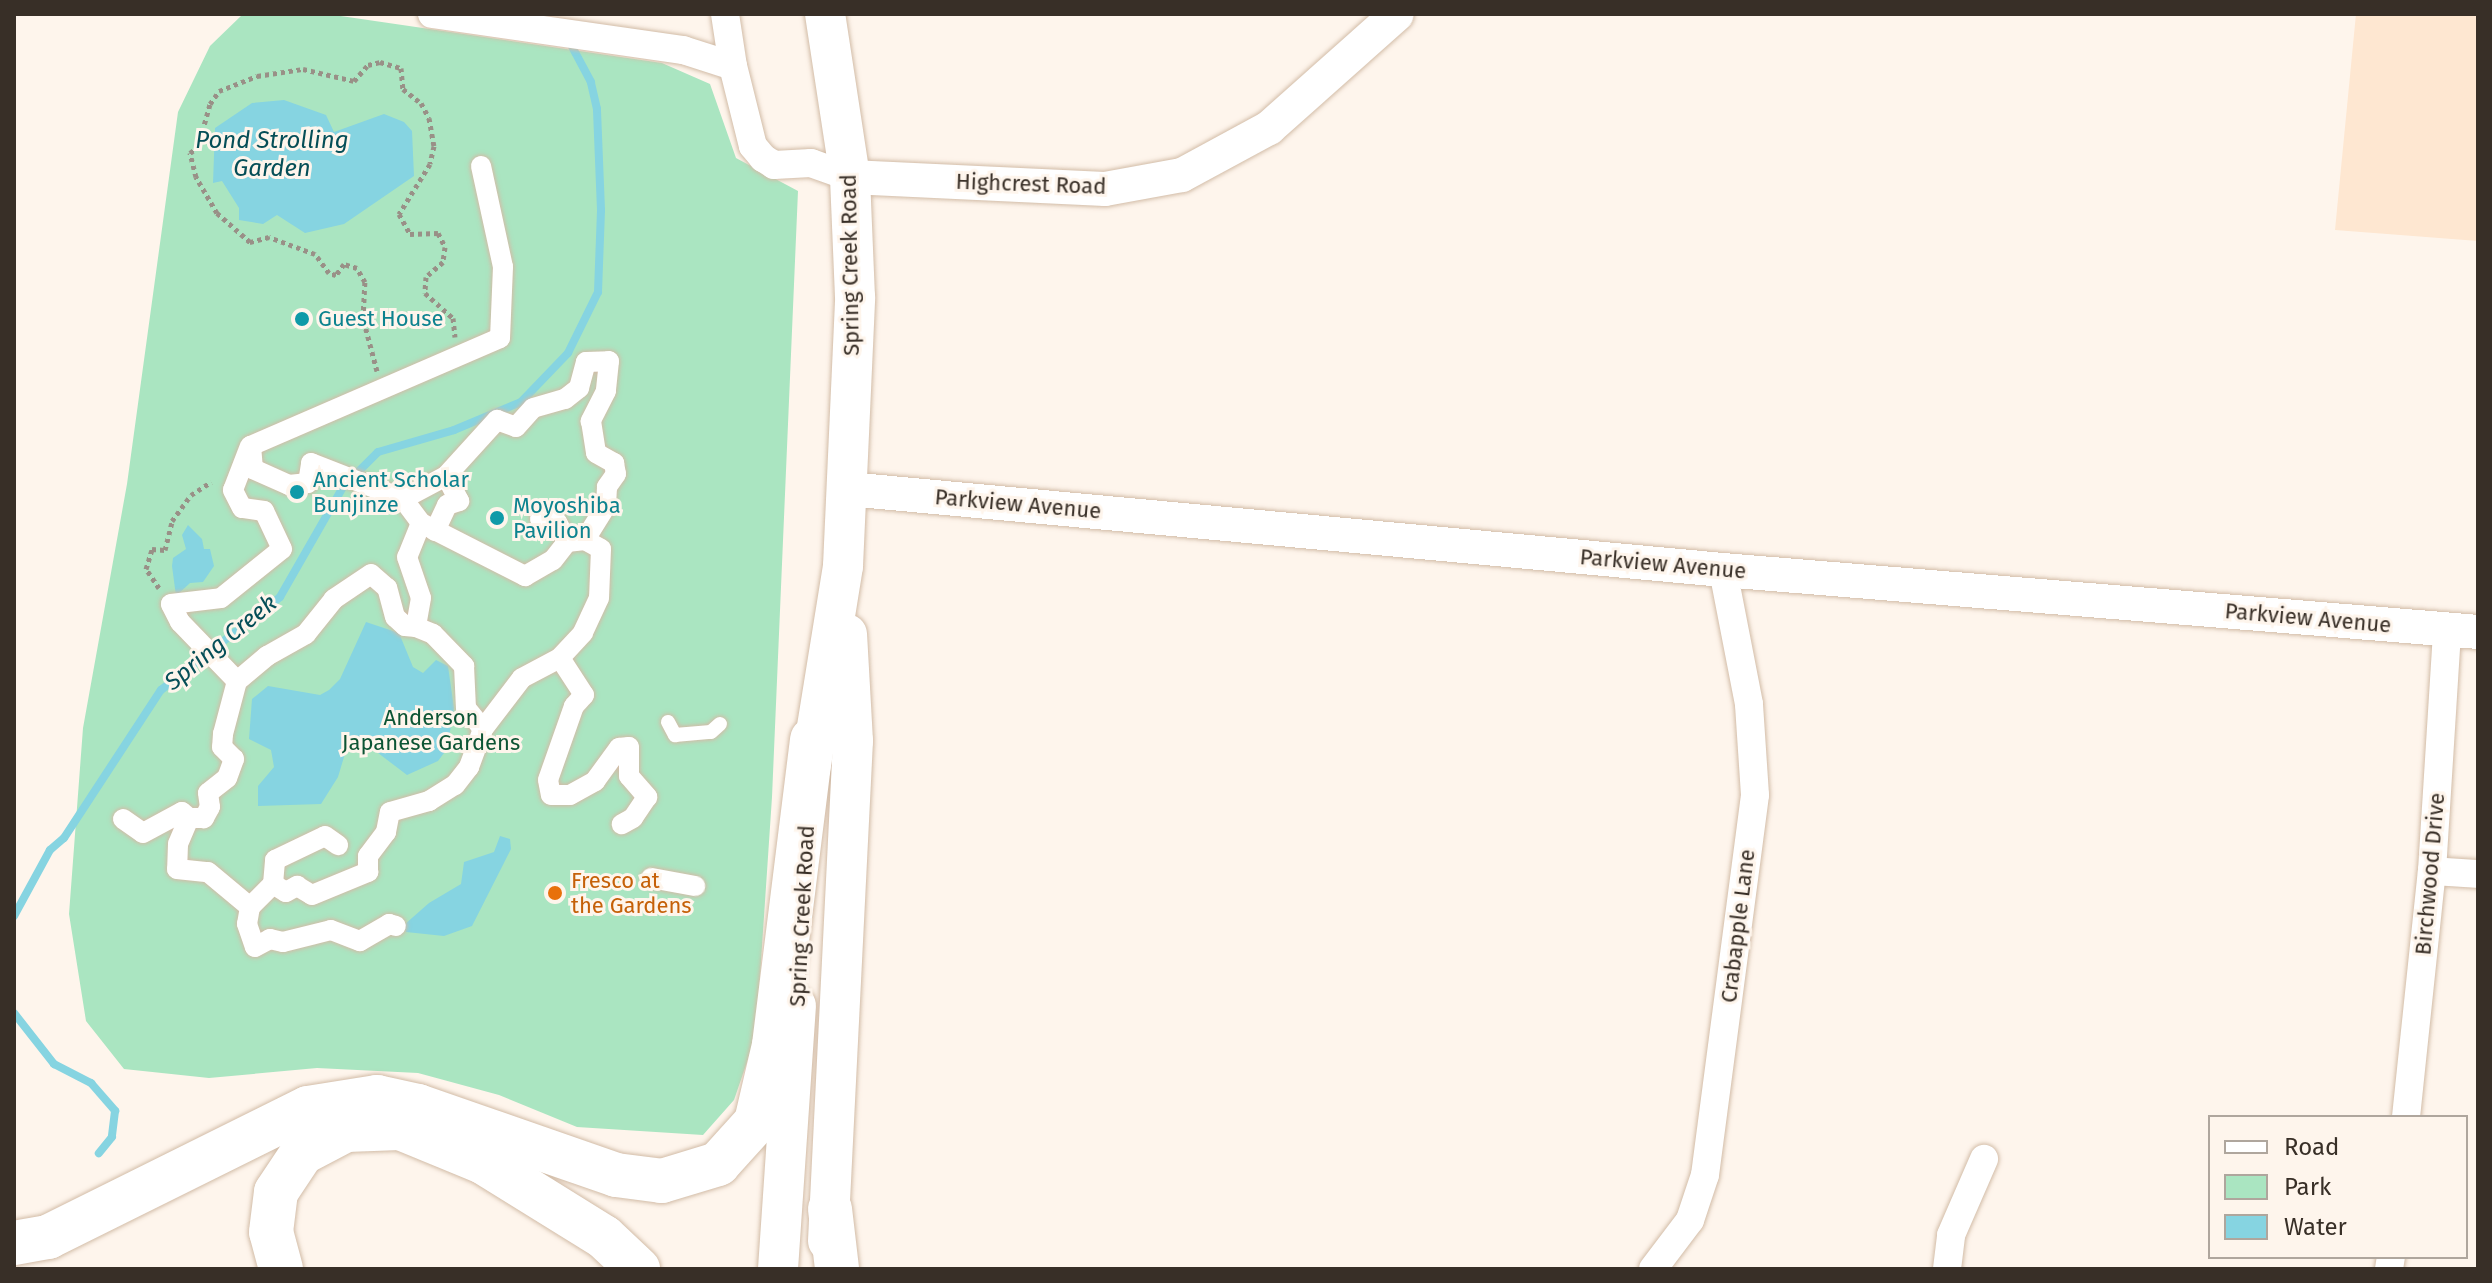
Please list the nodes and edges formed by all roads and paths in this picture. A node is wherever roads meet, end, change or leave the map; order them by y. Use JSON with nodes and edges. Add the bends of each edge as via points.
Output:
{"nodes":[{"id":1,"x":432,"y":14,"type":"edge"},
{"id":2,"x":725,"y":14,"type":"edge"},
{"id":3,"x":825,"y":14,"type":"edge"},
{"id":4,"x":1397,"y":14,"type":"edge"},
{"id":5,"x":733,"y":66,"type":"junction"},
{"id":6,"x":481,"y":166,"type":"dead end"},
{"id":7,"x":850,"y":177,"type":"junction"},
{"id":8,"x":459,"y":357,"type":"junction"},
{"id":9,"x":387,"y":390,"type":"junction"},
{"id":10,"x":246,"y":454,"type":"junction"},
{"id":11,"x":446,"y":476,"type":"junction"},
{"id":12,"x":848,"y":489,"type":"junction"},
{"id":13,"x":394,"y":495,"type":"junction"},
{"id":14,"x":540,"y":519,"type":"dead end"},
{"id":15,"x":428,"y":527,"type":"junction"},
{"id":16,"x":576,"y":541,"type":"junction"},
{"id":17,"x":843,"y":566,"type":"junction"},
{"id":18,"x":1723,"y":570,"type":"junction"},
{"id":19,"x":176,"y":613,"type":"junction"},
{"id":20,"x":416,"y":627,"type":"junction"},
{"id":21,"x":2462,"y":631,"type":"edge"},
{"id":22,"x":560,"y":658,"type":"junction"},
{"id":23,"x":232,"y":677,"type":"junction"},
{"id":24,"x":668,"y":722,"type":"dead end"},
{"id":25,"x":720,"y":724,"type":"dead end"},
{"id":26,"x":483,"y":729,"type":"junction"},
{"id":27,"x":812,"y":739,"type":"junction"},
{"id":28,"x":189,"y":818,"type":"junction"},
{"id":29,"x":123,"y":819,"type":"dead end"},
{"id":30,"x":622,"y":824,"type":"dead end"},
{"id":31,"x":338,"y":845,"type":"dead end"},
{"id":32,"x":2432,"y":871,"type":"junction"},
{"id":33,"x":2478,"y":874,"type":"edge"},
{"id":34,"x":651,"y":878,"type":"dead end"},
{"id":35,"x":273,"y":884,"type":"junction"},
{"id":36,"x":695,"y":886,"type":"dead end"},
{"id":37,"x":250,"y":907,"type":"junction"},
{"id":38,"x":396,"y":926,"type":"dead end"},
{"id":39,"x":2406,"y":1115,"type":"edge"},
{"id":40,"x":1984,"y":1159,"type":"dead end"},
{"id":41,"x":830,"y":1209,"type":"junction"},
{"id":42,"x":14,"y":1243,"type":"edge"},
{"id":43,"x":281,"y":1269,"type":"edge"},
{"id":44,"x":638,"y":1269,"type":"edge"},
{"id":45,"x":778,"y":1269,"type":"edge"},
{"id":46,"x":826,"y":1269,"type":"edge"},
{"id":47,"x":837,"y":1269,"type":"edge"},
{"id":48,"x":1653,"y":1269,"type":"edge"},
{"id":49,"x":1947,"y":1269,"type":"edge"}],
"edges":[{"from":1,"to":5,"type":"street","via":[[683,50]]},
{"from":2,"to":5,"type":"street"},
{"from":3,"to":7,"type":"main road","name":"Spring Creek Road"},
{"from":4,"to":7,"type":"street","name":"Highcrest Road","via":[[1269,128],[1182,175],[1105,189]]},
{"from":5,"to":7,"type":"street","via":[[753,146],[763,158],[774,165],[811,163]]},
{"from":6,"to":8,"type":"street","via":[[499,238],[503,322],[500,338]]},
{"from":7,"to":12,"type":"main road","name":"Spring Creek Road","via":[[855,297]]},
{"from":8,"to":9,"type":"street"},
{"from":8,"to":9,"type":"path","via":[[453,318],[425,293],[426,277],[443,262],[445,247],[438,233],[410,234],[399,214],[430,164],[434,146],[421,103],[403,89],[401,68],[380,62],[368,65],[354,81],[303,69],[257,76],[219,91],[198,147],[190,153],[196,177],[217,213],[250,242],[269,237],[315,254],[336,275],[344,264],[357,268],[365,282],[369,355]]},
{"from":9,"to":10,"type":"street"},
{"from":10,"to":13,"type":"street","via":[[253,469],[289,485],[308,483],[311,463]]},
{"from":10,"to":19,"type":"path","via":[[221,469],[205,490],[191,495],[172,521],[165,550],[152,549],[146,569]]},
{"from":10,"to":19,"type":"street","via":[[233,490],[242,508],[264,511],[282,549],[221,598]]},
{"from":11,"to":13,"type":"street"},
{"from":11,"to":15,"type":"street","via":[[459,501],[447,505]]},
{"from":11,"to":16,"type":"street","via":[[497,420],[516,427],[533,408],[565,399],[579,388],[586,362],[609,361],[606,391],[591,421],[596,453],[614,463],[616,474],[607,487],[606,506]]},
{"from":12,"to":17,"type":"main road","name":"Spring Creek Road"},
{"from":12,"to":18,"type":"street","name":"Parkview Avenue"},
{"from":13,"to":15,"type":"street"},
{"from":14,"to":16,"type":"street","via":[[557,522]]},
{"from":15,"to":16,"type":"street","via":[[525,576]]},
{"from":15,"to":20,"type":"street","via":[[407,557],[421,598]]},
{"from":16,"to":22,"type":"street","via":[[601,549],[599,598],[583,633]]},
{"from":17,"to":27,"type":"main road","name":"Spring Creek Road"},
{"from":17,"to":41,"type":"main road","name":"Spring Creek Road","via":[[853,741]]},
{"from":18,"to":21,"type":"street","name":"Parkview Avenue"},
{"from":18,"to":48,"type":"street","name":"Crabapple Lane","via":[[1749,704],[1755,795],[1705,1175],[1690,1220]]},
{"from":19,"to":23,"type":"street"},
{"from":20,"to":23,"type":"street","via":[[395,617],[387,588],[371,574],[334,599],[306,634]]},
{"from":20,"to":26,"type":"street","via":[[433,634],[464,666],[466,708]]},
{"from":21,"to":32,"type":"street","name":"Birchwood Drive"},
{"from":22,"to":26,"type":"street","via":[[522,678]]},
{"from":22,"to":30,"type":"street","via":[[584,695],[574,706],[548,780],[551,795],[570,795],[595,781],[608,759],[629,747],[629,776],[647,797]]},
{"from":23,"to":28,"type":"street","via":[[222,747],[234,759],[227,778],[208,793],[210,807],[204,818]]},
{"from":24,"to":25,"type":"lane","via":[[675,735],[711,732]]},
{"from":26,"to":35,"type":"street","via":[[469,767],[455,785],[429,801],[390,812],[386,832],[368,856],[368,872],[312,895],[297,886],[286,892]]},
{"from":27,"to":42,"type":"main road","via":[[774,1045],[756,1122],[718,1164],[662,1181],[616,1175],[418,1106],[377,1097],[308,1108],[48,1237]]},
{"from":27,"to":45,"type":"main road","name":"Spring Creek Road"},
{"from":28,"to":29,"type":"street","via":[[182,812],[143,833]]},
{"from":28,"to":37,"type":"street","via":[[178,844],[177,869],[208,872]]},
{"from":31,"to":35,"type":"street","via":[[325,836],[275,860]]},
{"from":32,"to":33,"type":"street"},
{"from":32,"to":39,"type":"street","name":"Birchwood Drive"},
{"from":34,"to":36,"type":"street"},
{"from":35,"to":37,"type":"street"},
{"from":37,"to":38,"type":"street","via":[[247,924],[255,947],[270,939],[283,942],[331,930],[360,941],[389,924]]},
{"from":40,"to":49,"type":"street","via":[[1951,1235]]},
{"from":41,"to":46,"type":"main road","name":"Spring Creek Road"},
{"from":41,"to":47,"type":"main road"},
{"from":43,"to":44,"type":"main road","via":[[271,1232],[276,1192],[302,1153],[346,1130],[400,1128],[483,1162],[604,1237]]}]}
